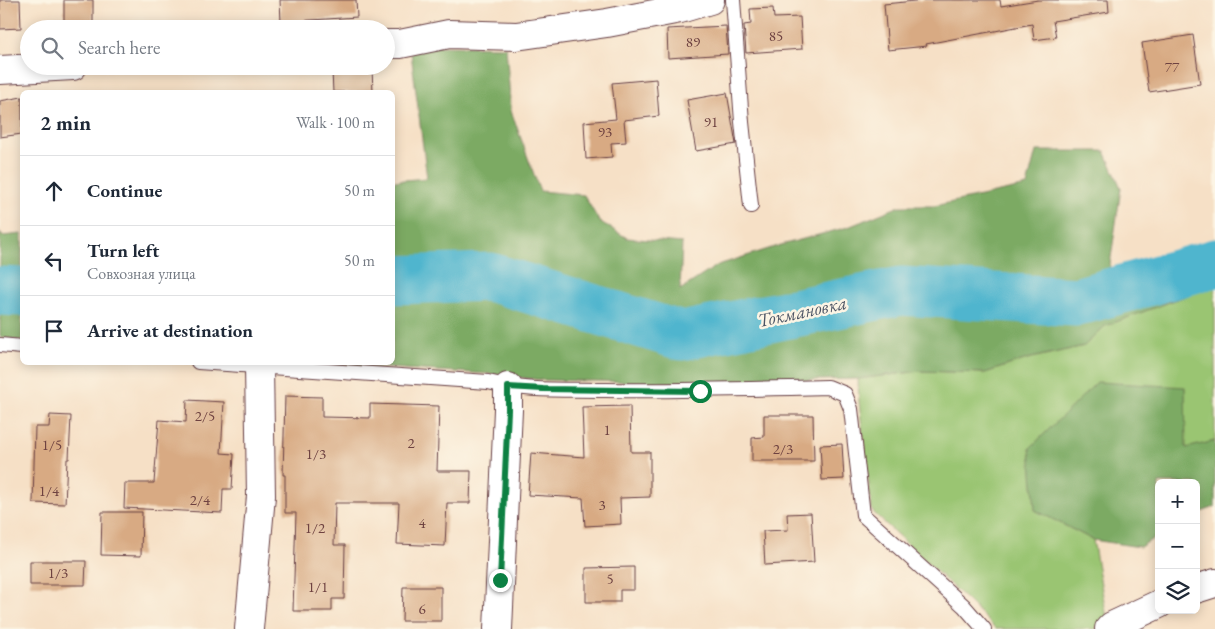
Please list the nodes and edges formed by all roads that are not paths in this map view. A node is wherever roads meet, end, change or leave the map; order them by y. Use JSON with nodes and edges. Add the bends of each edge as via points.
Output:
{"nodes":[{"id":1,"x":710,"y":0,"type":"edge"},
{"id":2,"x":732,"y":0,"type":"edge"},
{"id":3,"x":395,"y":44,"type":"edge"},
{"id":4,"x":20,"y":69,"type":"edge"},
{"id":5,"x":0,"y":70,"type":"edge"},
{"id":6,"x":751,"y":206,"type":"dead end"},
{"id":7,"x":0,"y":345,"type":"edge"},
{"id":8,"x":20,"y":347,"type":"edge"},
{"id":9,"x":244,"y":365,"type":"edge"},
{"id":10,"x":259,"y":366,"type":"junction"},
{"id":11,"x":508,"y":387,"type":"junction"},
{"id":12,"x":1215,"y":583,"type":"edge"},
{"id":13,"x":1200,"y":588,"type":"edge"},
{"id":14,"x":1155,"y":606,"type":"edge"},
{"id":15,"x":249,"y":629,"type":"edge"},
{"id":16,"x":498,"y":629,"type":"edge"},
{"id":17,"x":984,"y":629,"type":"edge"},
{"id":18,"x":1109,"y":629,"type":"edge"}],
"edges":[{"from":1,"to":3,"type":"street","via":[[616,21],[516,36],[449,34]]},
{"from":2,"to":6,"type":"lane"},
{"from":4,"to":5,"type":"street"},
{"from":7,"to":8,"type":"lane"},
{"from":9,"to":10,"type":"lane"},
{"from":10,"to":11,"type":"lane","via":[[488,382]]},
{"from":10,"to":15,"type":"street","via":[[261,496]]},
{"from":11,"to":16,"type":"street"},
{"from":11,"to":17,"type":"lane","via":[[700,391],[828,387],[845,394],[851,409],[863,515],[964,606]]},
{"from":12,"to":13,"type":"street"},
{"from":14,"to":18,"type":"street"}]}
